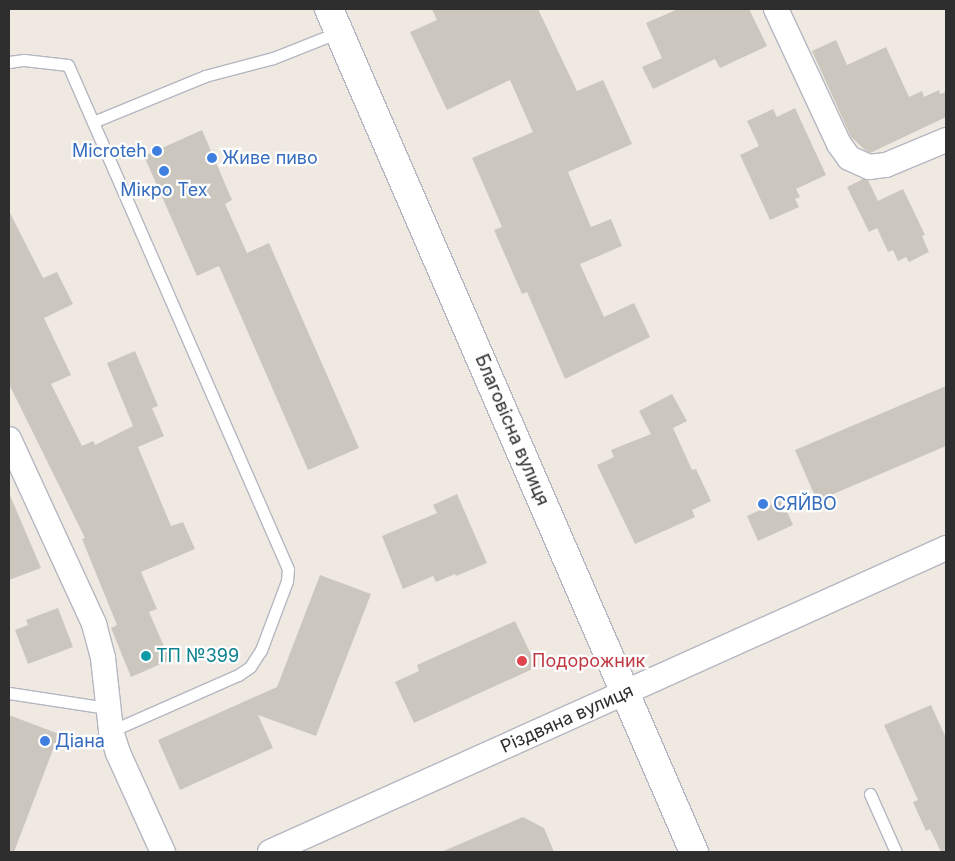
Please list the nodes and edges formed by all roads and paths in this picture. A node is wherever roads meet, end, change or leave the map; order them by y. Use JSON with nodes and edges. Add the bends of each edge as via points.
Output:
{"nodes":[{"id":1,"x":776,"y":9,"type":"edge"},
{"id":2,"x":334,"y":20,"type":"edge"},
{"id":3,"x":9,"y":62,"type":"edge"},
{"id":4,"x":93,"y":122,"type":"junction"},
{"id":5,"x":946,"y":140,"type":"edge"},
{"id":6,"x":9,"y":439,"type":"edge"},
{"id":7,"x":946,"y":548,"type":"edge"},
{"id":8,"x":626,"y":692,"type":"junction"},
{"id":9,"x":9,"y":693,"type":"edge"},
{"id":10,"x":107,"y":708,"type":"junction"},
{"id":11,"x":111,"y":731,"type":"junction"},
{"id":12,"x":870,"y":794,"type":"dead end"},
{"id":13,"x":164,"y":852,"type":"edge"},
{"id":14,"x":270,"y":852,"type":"edge"},
{"id":15,"x":694,"y":852,"type":"edge"},
{"id":16,"x":896,"y":852,"type":"edge"}],
"edges":[{"from":1,"to":5,"type":"street","via":[[838,144],[849,158],[869,167],[886,165]]},
{"from":2,"to":4,"type":"lane","via":[[273,58],[205,76]]},
{"from":2,"to":8,"type":"main road","name":"Благовісна вулиця"},
{"from":3,"to":4,"type":"lane","via":[[24,60],[68,65]]},
{"from":4,"to":11,"type":"lane","via":[[288,573],[261,650],[250,667]]},
{"from":6,"to":10,"type":"street","via":[[94,624],[103,658]]},
{"from":7,"to":8,"type":"street","name":"Різдвяна вулиця"},
{"from":8,"to":14,"type":"street","name":"Різдвяна вулиця"},
{"from":8,"to":15,"type":"main road","name":"Благовісна вулиця"},
{"from":9,"to":10,"type":"lane"},
{"from":10,"to":11,"type":"street"},
{"from":11,"to":13,"type":"street"},
{"from":12,"to":16,"type":"lane"}]}
